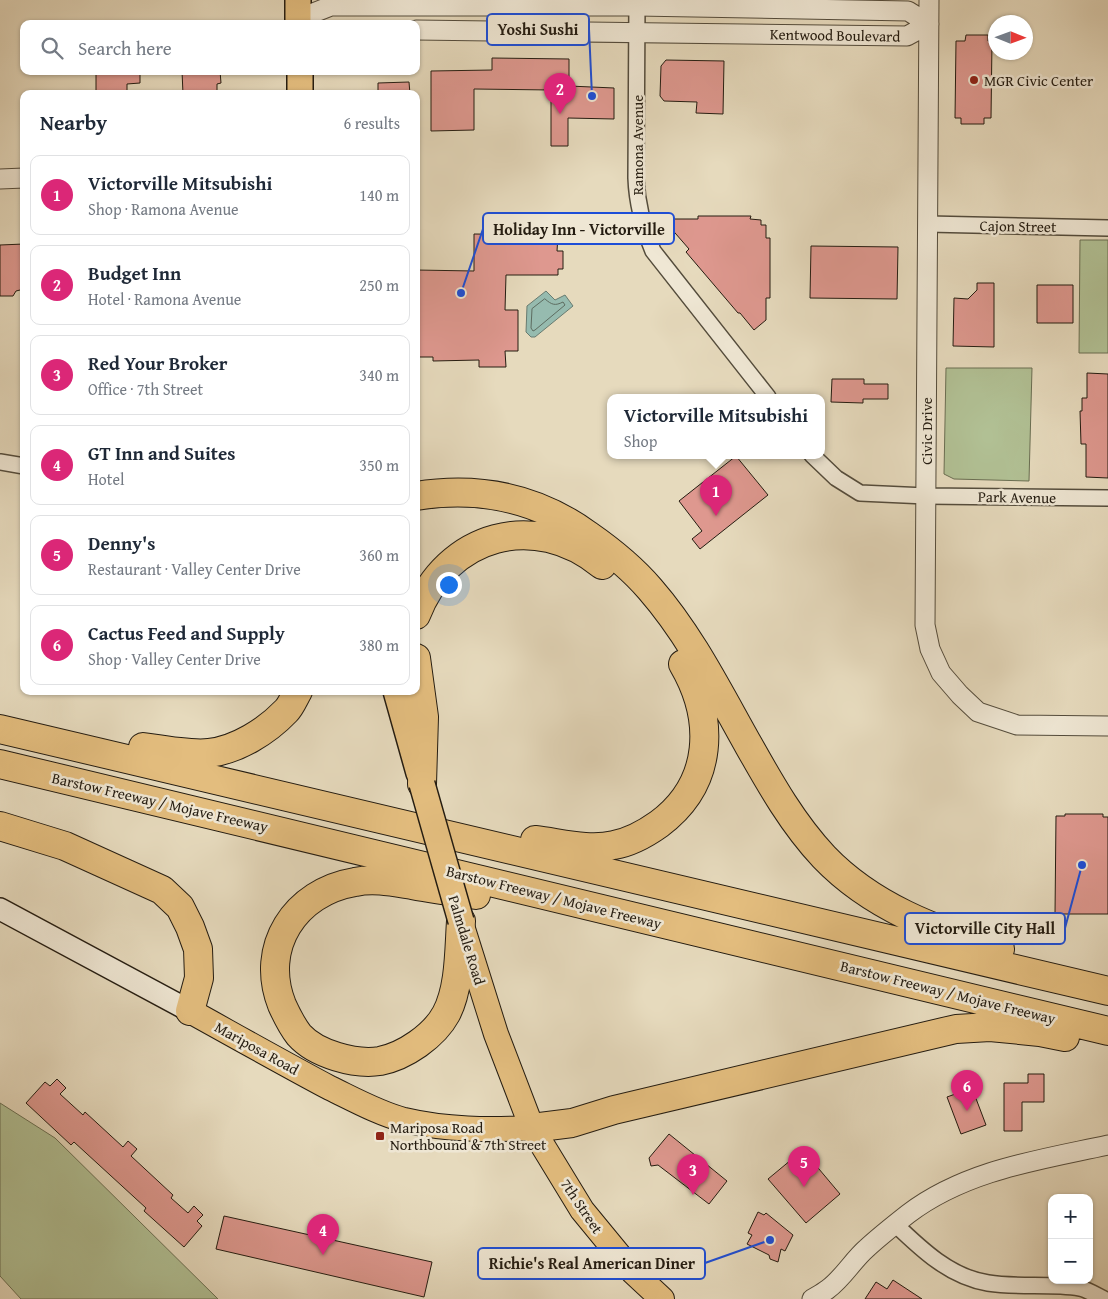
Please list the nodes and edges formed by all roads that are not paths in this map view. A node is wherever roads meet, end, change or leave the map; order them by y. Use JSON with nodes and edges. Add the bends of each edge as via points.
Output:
{"nodes":[{"id":1,"x":929,"y":0,"type":"edge"},
{"id":2,"x":637,"y":3,"type":"edge"},
{"id":3,"x":302,"y":17,"type":"edge"},
{"id":4,"x":929,"y":24,"type":"junction"},
{"id":5,"x":420,"y":30,"type":"edge"},
{"id":6,"x":637,"y":33,"type":"junction"},
{"id":7,"x":300,"y":75,"type":"edge"},
{"id":8,"x":300,"y":90,"type":"edge"},
{"id":9,"x":20,"y":178,"type":"edge"},
{"id":10,"x":0,"y":179,"type":"edge"},
{"id":11,"x":928,"y":224,"type":"junction"},
{"id":12,"x":1108,"y":228,"type":"edge"},
{"id":13,"x":766,"y":394,"type":"edge"},
{"id":14,"x":816,"y":459,"type":"edge"},
{"id":15,"x":0,"y":462,"type":"edge"},
{"id":16,"x":20,"y":465,"type":"edge"},
{"id":17,"x":420,"y":495,"type":"edge"},
{"id":18,"x":926,"y":496,"type":"junction"},
{"id":19,"x":1108,"y":498,"type":"edge"},
{"id":20,"x":420,"y":606,"type":"edge"},
{"id":21,"x":420,"y":688,"type":"edge"},
{"id":22,"x":296,"y":695,"type":"edge"},
{"id":23,"x":397,"y":695,"type":"edge"},
{"id":24,"x":0,"y":724,"type":"edge"},
{"id":25,"x":1108,"y":726,"type":"edge"},
{"id":26,"x":0,"y":729,"type":"edge"},
{"id":27,"x":0,"y":764,"type":"edge"},
{"id":28,"x":422,"y":784,"type":"junction"},
{"id":29,"x":364,"y":814,"type":"junction"},
{"id":30,"x":0,"y":826,"type":"edge"},
{"id":31,"x":0,"y":910,"type":"edge"},
{"id":32,"x":460,"y":920,"type":"junction"},
{"id":33,"x":666,"y":924,"type":"junction"},
{"id":34,"x":1108,"y":976,"type":"edge"},
{"id":35,"x":1108,"y":991,"type":"edge"},
{"id":36,"x":190,"y":1011,"type":"junction"},
{"id":37,"x":1108,"y":1030,"type":"edge"},
{"id":38,"x":1108,"y":1046,"type":"edge"},
{"id":39,"x":532,"y":1128,"type":"junction"},
{"id":40,"x":1108,"y":1146,"type":"edge"},
{"id":41,"x":895,"y":1224,"type":"junction"},
{"id":42,"x":828,"y":1294,"type":"edge"},
{"id":43,"x":662,"y":1299,"type":"edge"},
{"id":44,"x":812,"y":1299,"type":"edge"},
{"id":45,"x":1104,"y":1299,"type":"edge"}],
"edges":[{"from":1,"to":4,"type":"street","name":"Civic Drive"},
{"from":2,"to":3,"type":"street","name":"Kentwood Boulevard","via":[[331,6]]},
{"from":2,"to":4,"type":"street","name":"Kentwood Boulevard","via":[[908,11]]},
{"from":2,"to":6,"type":"street","name":"Ramona Avenue"},
{"from":4,"to":6,"type":"street","name":"Kentwood Boulevard","via":[[907,36]]},
{"from":4,"to":11,"type":"street","name":"Civic Drive"},
{"from":5,"to":6,"type":"street","name":"Kentwood Boulevard"},
{"from":6,"to":13,"type":"street","name":"Ramona Avenue","via":[[636,192],[642,226],[653,251]]},
{"from":7,"to":8,"type":"highway"},
{"from":9,"to":10,"type":"street"},
{"from":11,"to":12,"type":"street","name":"Cajon Street"},
{"from":11,"to":18,"type":"street","name":"Civic Drive"},
{"from":14,"to":18,"type":"street","via":[[836,478],[860,493]]},
{"from":15,"to":16,"type":"street"},
{"from":17,"to":34,"type":"highway","via":[[479,493],[530,503],[561,516],[616,555],[650,589],[679,626],[796,824],[841,874],[873,898],[958,936]]},
{"from":18,"to":19,"type":"street","name":"Park Avenue"},
{"from":18,"to":25,"type":"street","name":"Civic Drive","via":[[924,625],[941,674],[978,712],[1017,725]]},
{"from":20,"to":29,"type":"highway","via":[[438,574],[462,554],[489,540],[539,536],[581,550],[625,588],[664,635],[694,684],[703,714],[705,744],[700,769],[688,794],[663,821],[627,842],[604,847]]},
{"from":21,"to":28,"type":"highway","via":[[424,717]]},
{"from":22,"to":24,"type":"highway","via":[[287,710],[266,729],[247,741],[208,753],[156,749]]},
{"from":23,"to":28,"type":"highway","name":"Palmdale Road"},
{"from":26,"to":29,"type":"highway"},
{"from":27,"to":33,"type":"highway","name":"Barstow Freeway / Mojave Freeway"},
{"from":28,"to":32,"type":"highway","name":"Palmdale Road","bridge":true},
{"from":29,"to":35,"type":"highway"},
{"from":30,"to":36,"type":"highway","via":[[65,846],[162,890],[180,907],[198,949],[199,978]]},
{"from":31,"to":36,"type":"main road","name":"Mariposa Road"},
{"from":32,"to":33,"type":"highway","via":[[453,997],[446,1015],[415,1045],[379,1061],[335,1057],[300,1036],[288,1018],[276,990],[275,964],[280,941],[290,920],[308,902],[327,890],[356,882],[380,880]]},
{"from":32,"to":39,"type":"main road","name":"Palmdale Road","via":[[496,1034]]},
{"from":33,"to":37,"type":"highway","name":"Barstow Freeway / Mojave Freeway"},
{"from":36,"to":39,"type":"main road","name":"Mariposa Road","via":[[358,1102],[402,1119],[445,1128]]},
{"from":38,"to":39,"type":"highway","via":[[1040,1032],[990,1027],[956,1029],[572,1123]]},
{"from":39,"to":43,"type":"main road","name":"7th Street","via":[[582,1210],[633,1272]]},
{"from":40,"to":41,"type":"street","via":[[1003,1168],[926,1202]]},
{"from":41,"to":42,"type":"street","via":[[867,1248]]},
{"from":41,"to":45,"type":"street","via":[[927,1254],[971,1279],[988,1283],[1080,1288]]},
{"from":42,"to":44,"type":"street"}]}
